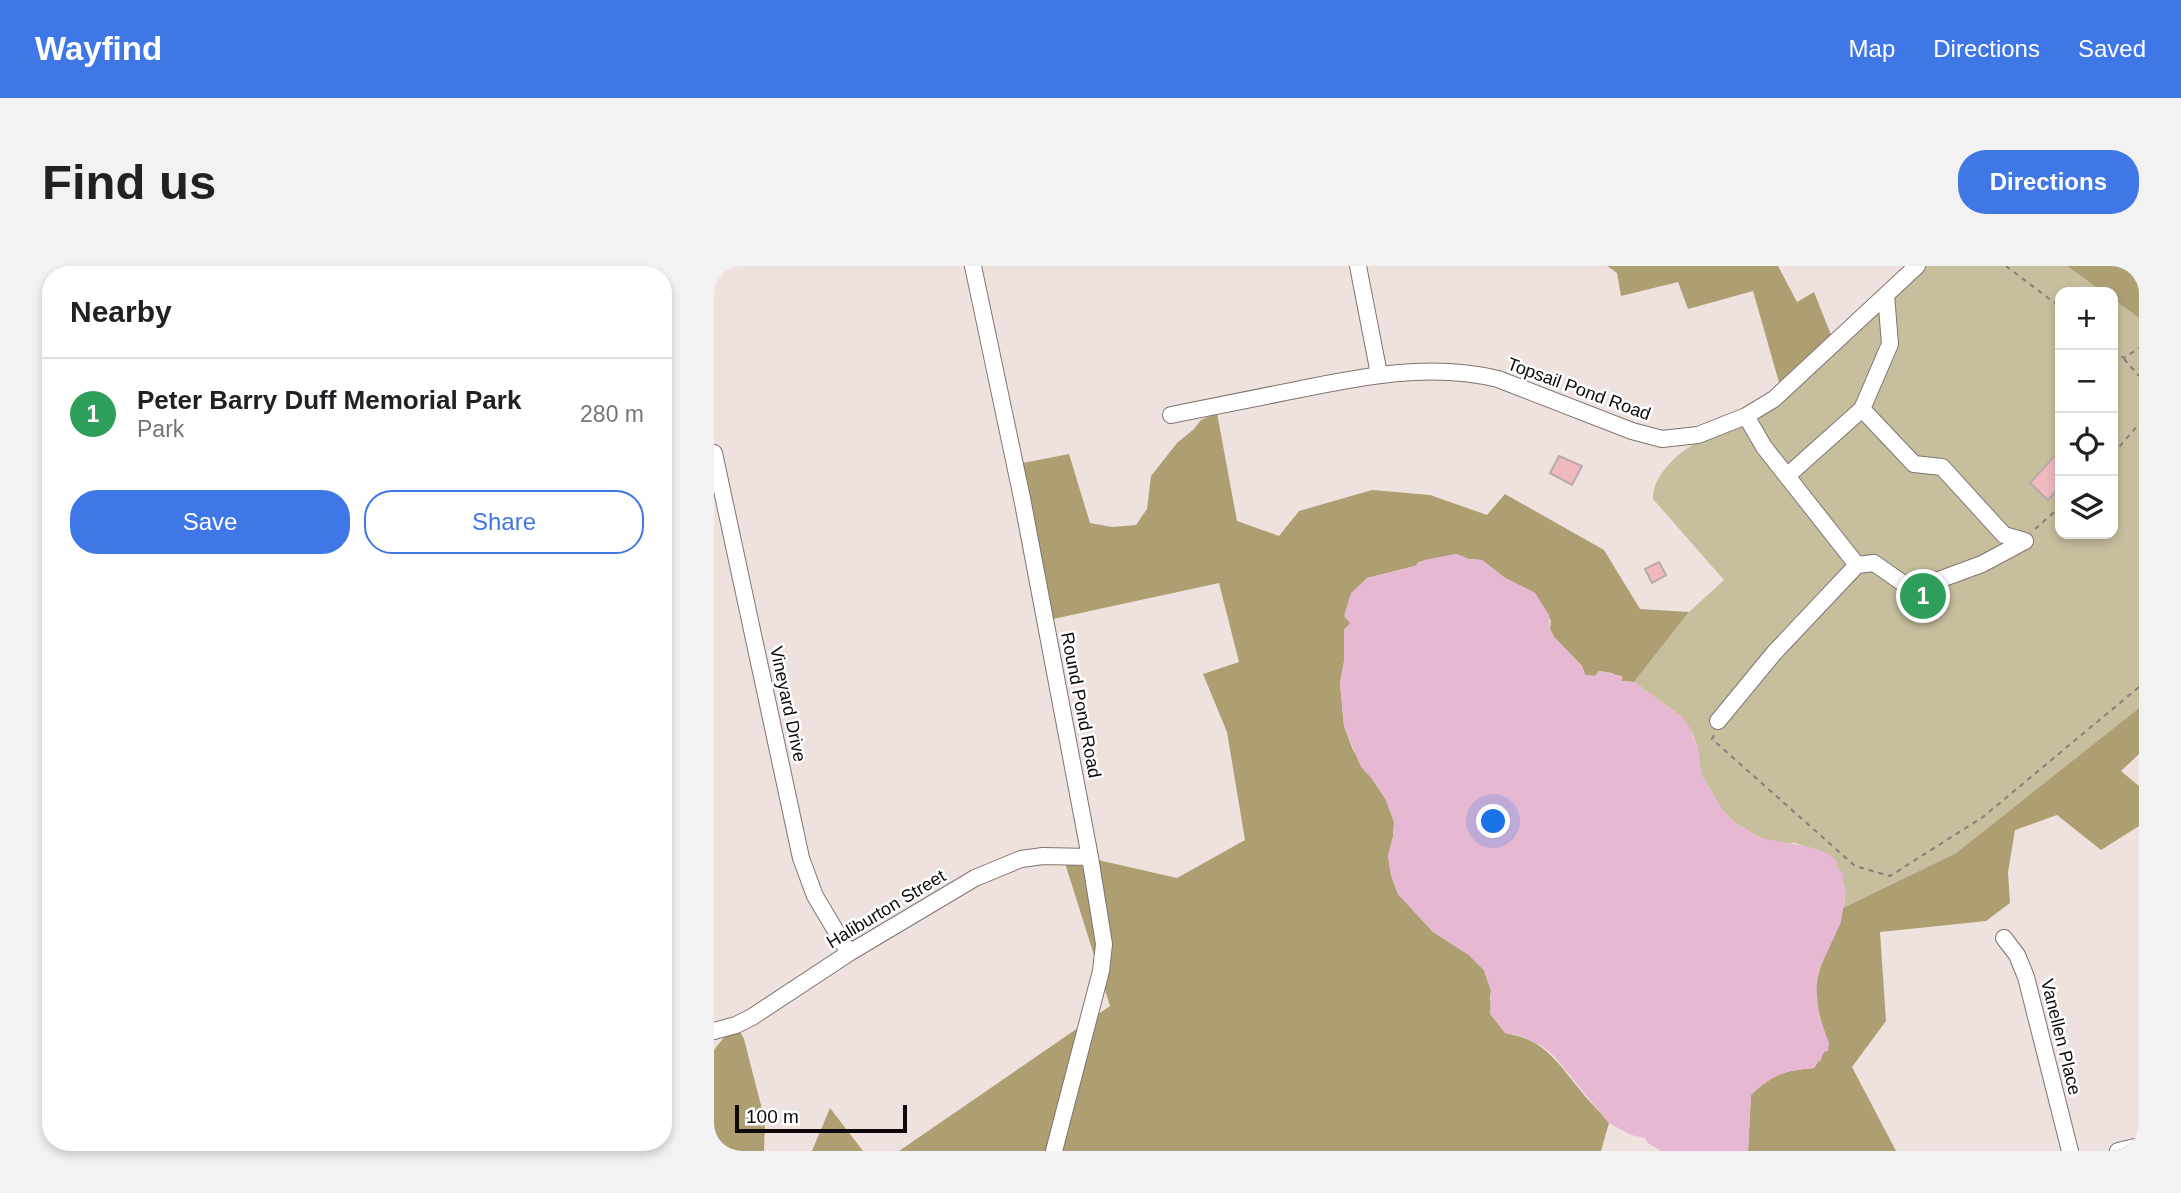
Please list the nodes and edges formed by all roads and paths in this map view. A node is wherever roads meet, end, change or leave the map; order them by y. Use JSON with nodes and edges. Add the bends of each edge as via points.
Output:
{"nodes":[{"id":1,"x":973,"y":266,"type":"edge"},
{"id":2,"x":1357,"y":266,"type":"edge"},
{"id":3,"x":1917,"y":266,"type":"edge"},
{"id":4,"x":2006,"y":266,"type":"edge"},
{"id":5,"x":1886,"y":295,"type":"junction"},
{"id":6,"x":2055,"y":303,"type":"edge"},
{"id":7,"x":2139,"y":348,"type":"edge"},
{"id":8,"x":2118,"y":354,"type":"edge"},
{"id":9,"x":2124,"y":358,"type":"junction"},
{"id":10,"x":1379,"y":374,"type":"junction"},
{"id":11,"x":2139,"y":376,"type":"edge"},
{"id":12,"x":1862,"y":409,"type":"junction"},
{"id":13,"x":1171,"y":415,"type":"dead end"},
{"id":14,"x":1746,"y":416,"type":"junction"},
{"id":15,"x":2139,"y":424,"type":"edge"},
{"id":16,"x":2118,"y":448,"type":"edge"},
{"id":17,"x":714,"y":453,"type":"edge"},
{"id":18,"x":1787,"y":476,"type":"junction"},
{"id":19,"x":2055,"y":511,"type":"edge"},
{"id":20,"x":2025,"y":541,"type":"junction"},
{"id":21,"x":1857,"y":565,"type":"junction"},
{"id":22,"x":2139,"y":687,"type":"edge"},
{"id":23,"x":1718,"y":721,"type":"joint"},
{"id":24,"x":1090,"y":857,"type":"junction"},
{"id":25,"x":2004,"y":938,"type":"dead end"},
{"id":26,"x":849,"y":953,"type":"junction"},
{"id":27,"x":714,"y":1031,"type":"edge"},
{"id":28,"x":2139,"y":1146,"type":"edge"},
{"id":29,"x":1054,"y":1151,"type":"edge"},
{"id":30,"x":2070,"y":1151,"type":"edge"},
{"id":31,"x":2118,"y":1151,"type":"edge"}],
"edges":[{"from":1,"to":24,"type":"street","name":"Round Pond Road"},
{"from":2,"to":10,"type":"street"},
{"from":3,"to":5,"type":"street","name":"Topsail Pond Road"},
{"from":4,"to":6,"type":"path"},
{"from":5,"to":12,"type":"street","via":[[1890,344]]},
{"from":5,"to":14,"type":"street","name":"Topsail Pond Road","via":[[1774,399]]},
{"from":7,"to":9,"type":"path"},
{"from":8,"to":9,"type":"path"},
{"from":9,"to":11,"type":"path"},
{"from":10,"to":13,"type":"street","name":"Topsail Pond Road"},
{"from":10,"to":14,"type":"street","name":"Topsail Pond Road","via":[[1482,375],[1662,439],[1698,435]]},
{"from":12,"to":18,"type":"street"},
{"from":12,"to":20,"type":"street","via":[[1914,464],[1942,467],[2004,535]]},
{"from":14,"to":18,"type":"street"},
{"from":15,"to":16,"type":"path"},
{"from":17,"to":26,"type":"street","name":"Vineyard Drive","via":[[801,858],[815,896]]},
{"from":18,"to":21,"type":"street"},
{"from":19,"to":20,"type":"path"},
{"from":20,"to":21,"type":"street","via":[[1982,564],[1924,585],[1904,584],[1874,563]]},
{"from":21,"to":23,"type":"street"},
{"from":22,"to":23,"type":"path","via":[[1983,817],[1890,876],[1854,866],[1713,739]]},
{"from":24,"to":26,"type":"street","name":"Haliburton Street","via":[[1043,856],[1000,867],[947,893]]},
{"from":24,"to":29,"type":"street","name":"Round Pond Road","via":[[1104,944],[1101,971]]},
{"from":25,"to":30,"type":"street","name":"Vanellen Place","via":[[2025,977]]},
{"from":26,"to":27,"type":"street","name":"Haliburton Street","via":[[752,1017]]},
{"from":28,"to":31,"type":"street"}]}
